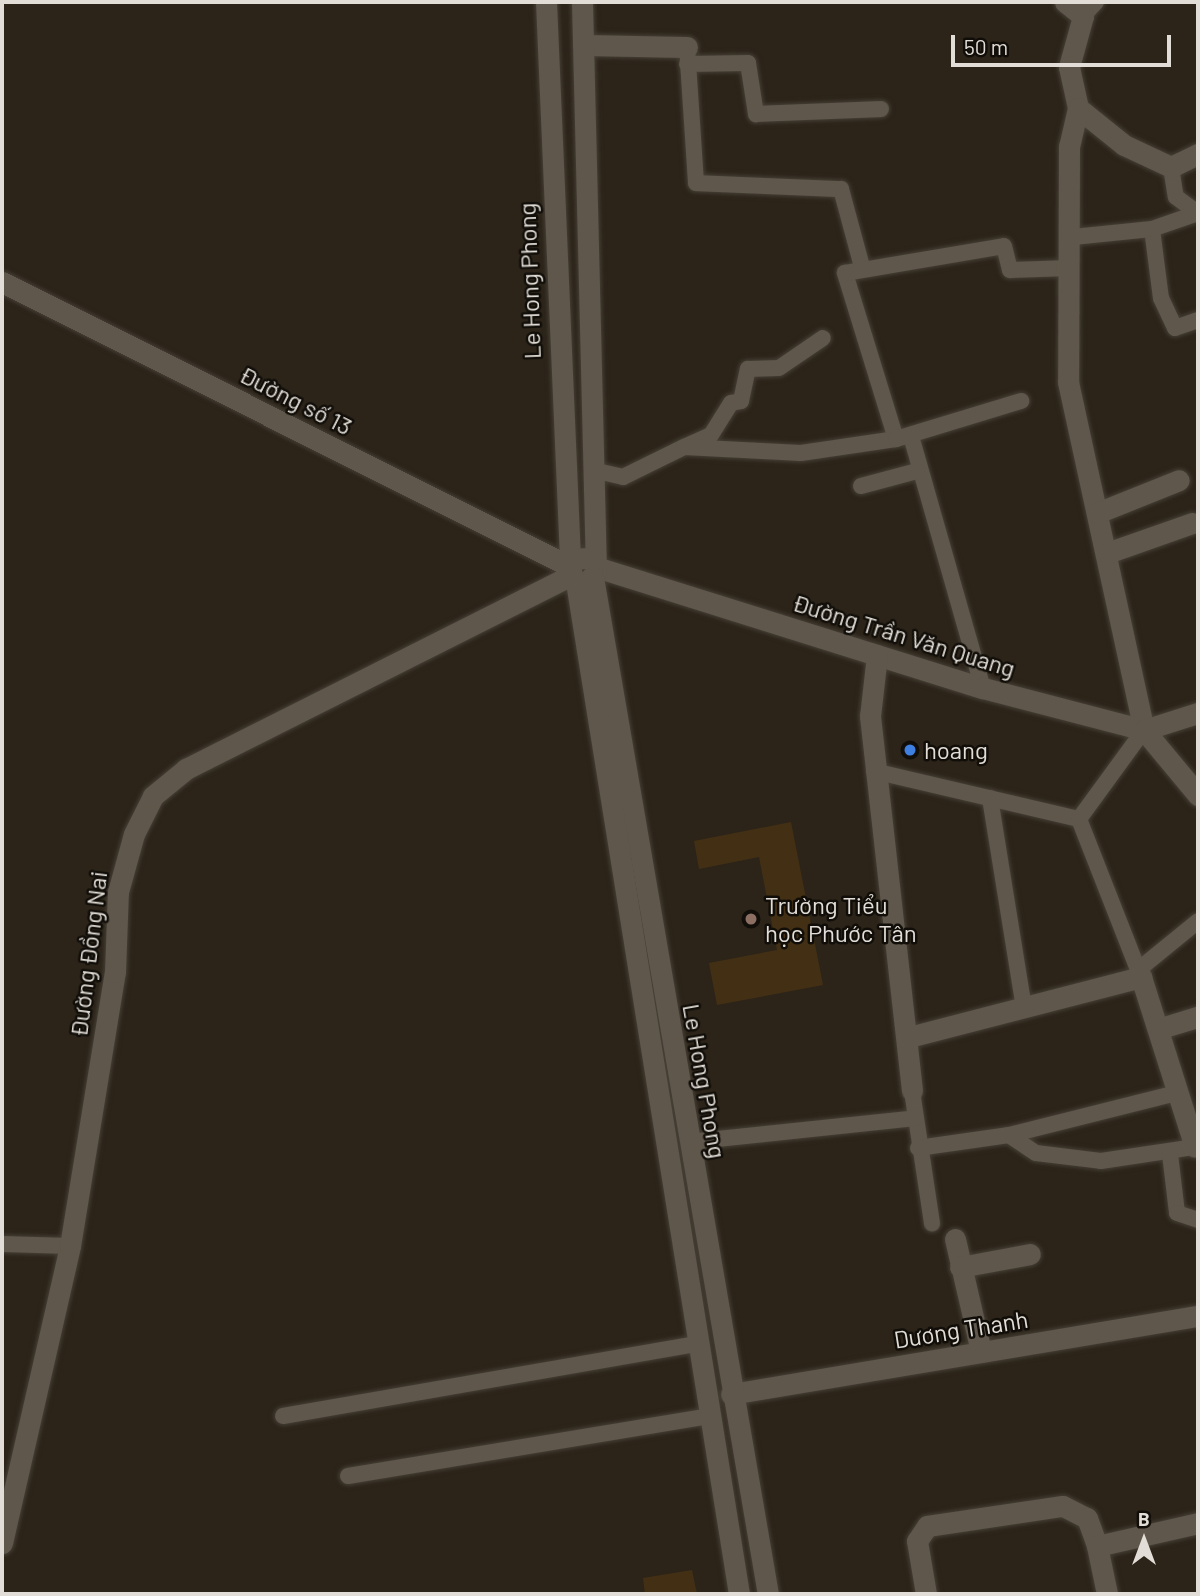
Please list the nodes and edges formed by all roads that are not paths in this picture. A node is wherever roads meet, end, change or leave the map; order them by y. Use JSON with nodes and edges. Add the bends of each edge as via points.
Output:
{"nodes":[{"id":1,"x":546,"y":2,"type":"edge"},
{"id":2,"x":582,"y":2,"type":"edge"},
{"id":3,"x":1065,"y":2,"type":"edge"},
{"id":4,"x":1089,"y":9,"type":"edge"},
{"id":5,"x":583,"y":45,"type":"junction"},
{"id":6,"x":687,"y":56,"type":"junction"},
{"id":7,"x":1077,"y":108,"type":"junction"},
{"id":8,"x":881,"y":110,"type":"dead end"},
{"id":9,"x":1198,"y":154,"type":"edge"},
{"id":10,"x":1171,"y":167,"type":"junction"},
{"id":11,"x":1152,"y":229,"type":"junction"},
{"id":12,"x":1073,"y":237,"type":"junction"},
{"id":13,"x":862,"y":267,"type":"junction"},
{"id":14,"x":1070,"y":268,"type":"junction"},
{"id":15,"x":2,"y":282,"type":"edge"},
{"id":16,"x":1198,"y":320,"type":"edge"},
{"id":17,"x":823,"y":338,"type":"dead end"},
{"id":18,"x":1021,"y":401,"type":"dead end"},
{"id":19,"x":904,"y":437,"type":"junction"},
{"id":20,"x":684,"y":447,"type":"junction"},
{"id":21,"x":593,"y":470,"type":"junction"},
{"id":22,"x":917,"y":471,"type":"junction"},
{"id":23,"x":1179,"y":480,"type":"dead end"},
{"id":24,"x":861,"y":486,"type":"dead end"},
{"id":25,"x":1097,"y":513,"type":"junction"},
{"id":26,"x":1192,"y":523,"type":"dead end"},
{"id":27,"x":1107,"y":553,"type":"junction"},
{"id":28,"x":580,"y":569,"type":"junction"},
{"id":29,"x":877,"y":655,"type":"junction"},
{"id":30,"x":983,"y":688,"type":"junction"},
{"id":31,"x":1198,"y":712,"type":"edge"},
{"id":32,"x":1144,"y":730,"type":"junction"},
{"id":33,"x":874,"y":771,"type":"junction"},
{"id":34,"x":1198,"y":795,"type":"edge"},
{"id":35,"x":990,"y":798,"type":"junction"},
{"id":36,"x":1079,"y":819,"type":"junction"},
{"id":37,"x":1198,"y":921,"type":"edge"},
{"id":38,"x":1139,"y":973,"type":"junction"},
{"id":39,"x":1024,"y":1008,"type":"junction"},
{"id":40,"x":1198,"y":1017,"type":"edge"},
{"id":41,"x":1161,"y":1028,"type":"junction"},
{"id":42,"x":909,"y":1037,"type":"junction"},
{"id":43,"x":912,"y":1091,"type":"joint"},
{"id":44,"x":1180,"y":1092,"type":"junction"},
{"id":45,"x":915,"y":1118,"type":"junction"},
{"id":46,"x":1009,"y":1136,"type":"junction"},
{"id":47,"x":689,"y":1142,"type":"junction"},
{"id":48,"x":1195,"y":1147,"type":"joint"},
{"id":49,"x":918,"y":1148,"type":"junction"},
{"id":50,"x":1170,"y":1154,"type":"junction"},
{"id":51,"x":1198,"y":1220,"type":"edge"},
{"id":52,"x":932,"y":1224,"type":"dead end"},
{"id":53,"x":955,"y":1238,"type":"dead end"},
{"id":54,"x":2,"y":1244,"type":"edge"},
{"id":55,"x":70,"y":1246,"type":"junction"},
{"id":56,"x":1030,"y":1254,"type":"dead end"},
{"id":57,"x":960,"y":1267,"type":"junction"},
{"id":58,"x":1198,"y":1316,"type":"edge"},
{"id":59,"x":697,"y":1343,"type":"junction"},
{"id":60,"x":981,"y":1352,"type":"junction"},
{"id":61,"x":732,"y":1394,"type":"junction"},
{"id":62,"x":707,"y":1407,"type":"junction"},
{"id":63,"x":283,"y":1416,"type":"dead end"},
{"id":64,"x":348,"y":1476,"type":"dead end"},
{"id":65,"x":1198,"y":1522,"type":"edge"},
{"id":66,"x":2,"y":1543,"type":"edge"},
{"id":67,"x":1097,"y":1546,"type":"junction"},
{"id":68,"x":739,"y":1594,"type":"edge"},
{"id":69,"x":768,"y":1594,"type":"edge"},
{"id":70,"x":926,"y":1594,"type":"edge"},
{"id":71,"x":1107,"y":1594,"type":"edge"}],
"edges":[{"from":1,"to":28,"type":"street","name":"Le Hong Phong"},
{"from":2,"to":5,"type":"street","name":"Le Hong Phong"},
{"from":3,"to":4,"type":"street"},
{"from":4,"to":7,"type":"street","via":[[1069,67]]},
{"from":5,"to":6,"type":"street"},
{"from":5,"to":21,"type":"street","name":"Le Hong Phong"},
{"from":6,"to":8,"type":"lane","via":[[748,63],[756,114]]},
{"from":6,"to":13,"type":"lane","via":[[696,183],[841,189]]},
{"from":7,"to":10,"type":"street","via":[[1124,145]]},
{"from":7,"to":12,"type":"street","via":[[1069,146]]},
{"from":9,"to":10,"type":"street"},
{"from":10,"to":11,"type":"lane","via":[[1176,197],[1198,213]]},
{"from":11,"to":12,"type":"lane"},
{"from":11,"to":16,"type":"lane","via":[[1161,298],[1175,328]]},
{"from":12,"to":14,"type":"street"},
{"from":13,"to":14,"type":"lane","via":[[1004,246],[1010,270]]},
{"from":13,"to":19,"type":"lane","via":[[845,273]]},
{"from":14,"to":25,"type":"street","via":[[1068,382]]},
{"from":15,"to":28,"type":"street","name":"Đường số 13"},
{"from":17,"to":20,"type":"lane","via":[[779,368],[748,369],[741,401],[732,403],[711,435]]},
{"from":18,"to":19,"type":"lane"},
{"from":19,"to":20,"type":"lane","via":[[801,453]]},
{"from":19,"to":22,"type":"lane"},
{"from":20,"to":21,"type":"lane","via":[[624,477]]},
{"from":21,"to":28,"type":"street","name":"Le Hong Phong"},
{"from":22,"to":24,"type":"lane"},
{"from":22,"to":30,"type":"lane"},
{"from":23,"to":25,"type":"street"},
{"from":25,"to":27,"type":"street"},
{"from":26,"to":27,"type":"street"},
{"from":27,"to":32,"type":"street"},
{"from":28,"to":29,"type":"street","name":"Đường Trần Văn Quang"},
{"from":28,"to":47,"type":"street","name":"Le Hong Phong"},
{"from":28,"to":55,"type":"street","name":"Đường Đồng Nai","via":[[186,769],[153,796],[134,834],[118,892],[115,972]]},
{"from":28,"to":59,"type":"street","name":"Le Hong Phong"},
{"from":29,"to":30,"type":"street","name":"Đường Trần Văn Quang"},
{"from":29,"to":33,"type":"street","via":[[870,695]]},
{"from":30,"to":32,"type":"street","name":"Đường Trần Văn Quang"},
{"from":31,"to":32,"type":"street"},
{"from":32,"to":34,"type":"street"},
{"from":32,"to":36,"type":"lane"},
{"from":33,"to":35,"type":"lane"},
{"from":33,"to":42,"type":"street"},
{"from":35,"to":36,"type":"lane"},
{"from":35,"to":39,"type":"lane"},
{"from":36,"to":38,"type":"lane"},
{"from":37,"to":38,"type":"lane"},
{"from":38,"to":39,"type":"street"},
{"from":38,"to":41,"type":"street"},
{"from":39,"to":42,"type":"street"},
{"from":40,"to":41,"type":"street"},
{"from":41,"to":44,"type":"street"},
{"from":42,"to":43,"type":"street"},
{"from":43,"to":45,"type":"lane"},
{"from":44,"to":46,"type":"lane"},
{"from":44,"to":48,"type":"street"},
{"from":45,"to":47,"type":"lane"},
{"from":45,"to":49,"type":"lane"},
{"from":46,"to":49,"type":"lane"},
{"from":46,"to":50,"type":"lane","via":[[1036,1153],[1101,1161]]},
{"from":47,"to":61,"type":"street","name":"Le Hong Phong"},
{"from":48,"to":50,"type":"lane"},
{"from":49,"to":52,"type":"lane"},
{"from":50,"to":51,"type":"lane","via":[[1177,1213]]},
{"from":53,"to":57,"type":"street"},
{"from":54,"to":55,"type":"lane"},
{"from":55,"to":66,"type":"street","name":"Đường Đồng Nai"},
{"from":56,"to":57,"type":"street"},
{"from":57,"to":60,"type":"street"},
{"from":58,"to":60,"type":"street","name":"Dương Thanh"},
{"from":59,"to":62,"type":"street","name":"Le Hong Phong"},
{"from":59,"to":63,"type":"lane"},
{"from":60,"to":61,"type":"street","name":"Dương Thanh"},
{"from":61,"to":62,"type":"street","name":"Dương Thanh"},
{"from":61,"to":69,"type":"street","name":"Le Hong Phong"},
{"from":62,"to":64,"type":"lane"},
{"from":62,"to":68,"type":"street","name":"Le Hong Phong"},
{"from":65,"to":67,"type":"street"},
{"from":67,"to":70,"type":"street","via":[[1087,1518],[1063,1506],[928,1526],[917,1541]]},
{"from":67,"to":71,"type":"street"}]}
